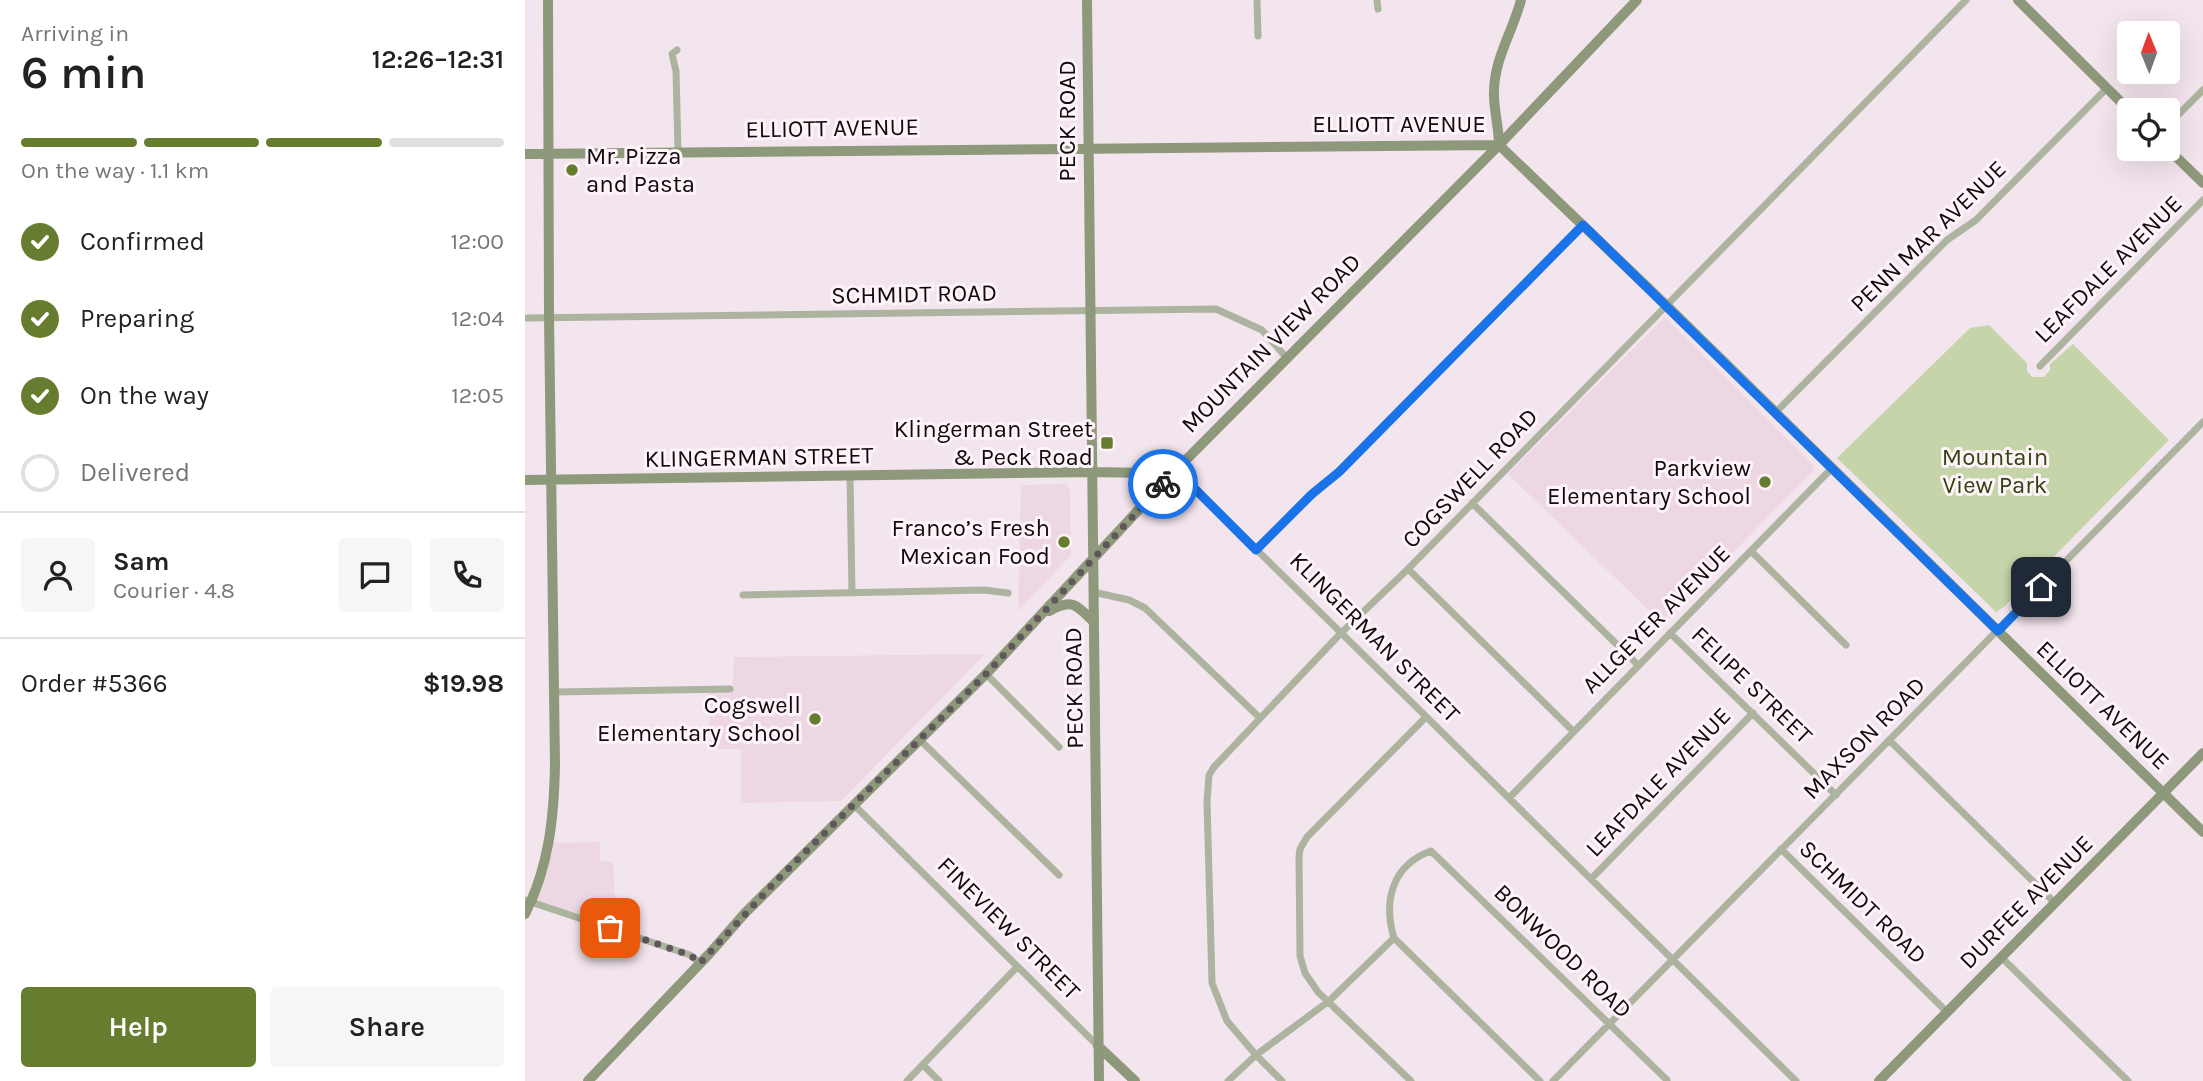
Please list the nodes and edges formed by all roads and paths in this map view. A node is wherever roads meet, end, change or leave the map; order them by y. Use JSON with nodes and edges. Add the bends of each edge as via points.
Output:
{"nodes":[{"id":1,"x":548,"y":0,"type":"edge"},
{"id":2,"x":1087,"y":0,"type":"edge"},
{"id":3,"x":1257,"y":0,"type":"edge"},
{"id":4,"x":1521,"y":0,"type":"edge"},
{"id":5,"x":1637,"y":0,"type":"edge"},
{"id":6,"x":1966,"y":0,"type":"edge"},
{"id":7,"x":2018,"y":0,"type":"edge"},
{"id":8,"x":1258,"y":36,"type":"dead end"},
{"id":9,"x":677,"y":50,"type":"dead end"},
{"id":10,"x":2107,"y":88,"type":"junction"},
{"id":11,"x":2203,"y":90,"type":"edge"},
{"id":12,"x":2117,"y":98,"type":"edge"},
{"id":13,"x":2180,"y":113,"type":"edge"},
{"id":14,"x":1499,"y":145,"type":"junction"},
{"id":15,"x":1088,"y":147,"type":"junction"},
{"id":16,"x":678,"y":151,"type":"junction"},
{"id":17,"x":550,"y":153,"type":"junction"},
{"id":18,"x":525,"y":154,"type":"edge"},
{"id":19,"x":2180,"y":161,"type":"edge"},
{"id":20,"x":2203,"y":183,"type":"edge"},
{"id":21,"x":2203,"y":200,"type":"edge"},
{"id":22,"x":1583,"y":225,"type":"junction"},
{"id":23,"x":1666,"y":305,"type":"junction"},
{"id":24,"x":1090,"y":312,"type":"junction"},
{"id":25,"x":549,"y":317,"type":"junction"},
{"id":26,"x":525,"y":318,"type":"edge"},
{"id":27,"x":1286,"y":357,"type":"junction"},
{"id":28,"x":2040,"y":366,"type":"dead end"},
{"id":29,"x":1776,"y":412,"type":"junction"},
{"id":30,"x":2203,"y":422,"type":"edge"},
{"id":31,"x":1832,"y":468,"type":"junction"},
{"id":32,"x":1092,"y":472,"type":"junction"},
{"id":33,"x":1170,"y":476,"type":"junction"},
{"id":34,"x":850,"y":477,"type":"junction"},
{"id":35,"x":525,"y":480,"type":"edge"},
{"id":36,"x":552,"y":480,"type":"junction"},
{"id":37,"x":1472,"y":503,"type":"junction"},
{"id":38,"x":1256,"y":550,"type":"junction"},
{"id":39,"x":1751,"y":551,"type":"junction"},
{"id":40,"x":1093,"y":558,"type":"junction"},
{"id":41,"x":1408,"y":569,"type":"junction"},
{"id":42,"x":852,"y":592,"type":"junction"},
{"id":43,"x":1093,"y":592,"type":"junction"},
{"id":44,"x":1008,"y":593,"type":"dead end"},
{"id":45,"x":743,"y":595,"type":"dead end"},
{"id":46,"x":1038,"y":618,"type":"junction"},
{"id":47,"x":1094,"y":622,"type":"junction"},
{"id":48,"x":1998,"y":631,"type":"junction"},
{"id":49,"x":1670,"y":633,"type":"junction"},
{"id":50,"x":1340,"y":634,"type":"junction"},
{"id":51,"x":1846,"y":645,"type":"dead end"},
{"id":52,"x":1638,"y":664,"type":"junction"},
{"id":53,"x":986,"y":674,"type":"junction"},
{"id":54,"x":730,"y":689,"type":"dead end"},
{"id":55,"x":555,"y":692,"type":"junction"},
{"id":56,"x":1753,"y":712,"type":"junction"},
{"id":57,"x":1260,"y":718,"type":"junction"},
{"id":58,"x":1425,"y":718,"type":"junction"},
{"id":59,"x":1573,"y":731,"type":"junction"},
{"id":60,"x":920,"y":740,"type":"junction"},
{"id":61,"x":1889,"y":740,"type":"junction"},
{"id":62,"x":1059,"y":747,"type":"dead end"},
{"id":63,"x":2203,"y":753,"type":"edge"},
{"id":64,"x":2164,"y":793,"type":"junction"},
{"id":65,"x":1836,"y":795,"type":"junction"},
{"id":66,"x":1509,"y":798,"type":"junction"},
{"id":67,"x":854,"y":805,"type":"junction"},
{"id":68,"x":2203,"y":832,"type":"edge"},
{"id":69,"x":1781,"y":849,"type":"junction"},
{"id":70,"x":1059,"y":875,"type":"dead end"},
{"id":71,"x":1591,"y":879,"type":"junction"},
{"id":72,"x":528,"y":901,"type":"edge"},
{"id":73,"x":2054,"y":902,"type":"junction"},
{"id":74,"x":525,"y":914,"type":"edge"},
{"id":75,"x":1394,"y":938,"type":"junction"},
{"id":76,"x":2002,"y":958,"type":"junction"},
{"id":77,"x":1673,"y":960,"type":"junction"},
{"id":78,"x":700,"y":963,"type":"junction"},
{"id":79,"x":1017,"y":967,"type":"junction"},
{"id":80,"x":1329,"y":1002,"type":"junction"},
{"id":81,"x":1947,"y":1012,"type":"junction"},
{"id":82,"x":1609,"y":1023,"type":"junction"},
{"id":83,"x":1098,"y":1046,"type":"junction"},
{"id":84,"x":1256,"y":1055,"type":"junction"},
{"id":85,"x":923,"y":1065,"type":"junction"},
{"id":86,"x":1667,"y":1080,"type":"edge"},
{"id":87,"x":588,"y":1081,"type":"edge"},
{"id":88,"x":907,"y":1081,"type":"edge"},
{"id":89,"x":939,"y":1081,"type":"edge"},
{"id":90,"x":1099,"y":1081,"type":"edge"},
{"id":91,"x":1135,"y":1081,"type":"edge"},
{"id":92,"x":1228,"y":1081,"type":"edge"},
{"id":93,"x":1282,"y":1081,"type":"edge"},
{"id":94,"x":1411,"y":1081,"type":"edge"},
{"id":95,"x":1540,"y":1081,"type":"edge"},
{"id":96,"x":1553,"y":1081,"type":"edge"},
{"id":97,"x":1797,"y":1081,"type":"edge"},
{"id":98,"x":1879,"y":1081,"type":"edge"},
{"id":99,"x":2128,"y":1081,"type":"edge"}],
"edges":[{"from":1,"to":17,"type":"street"},
{"from":2,"to":15,"type":"street","name":"PECK ROAD"},
{"from":3,"to":8,"type":"street"},
{"from":4,"to":14,"type":"street","via":[[1496,67],[1493,90]]},
{"from":5,"to":14,"type":"street","name":"MOUNTAIN VIEW ROAD"},
{"from":6,"to":23,"type":"street","name":"COGSWELL ROAD"},
{"from":7,"to":10,"type":"street"},
{"from":9,"to":16,"type":"street","via":[[672,59]]},
{"from":10,"to":12,"type":"street"},
{"from":10,"to":29,"type":"street","name":"PENN MAR AVENUE"},
{"from":11,"to":13,"type":"street"},
{"from":14,"to":15,"type":"street","name":"ELLIOTT AVENUE"},
{"from":14,"to":22,"type":"street","name":"ELLIOTT AVENUE"},
{"from":14,"to":27,"type":"street","name":"MOUNTAIN VIEW ROAD"},
{"from":15,"to":16,"type":"street","name":"ELLIOTT AVENUE"},
{"from":15,"to":24,"type":"street","name":"PECK ROAD"},
{"from":16,"to":17,"type":"street","name":"ELLIOTT AVENUE"},
{"from":17,"to":18,"type":"street","name":"ELLIOTT AVENUE"},
{"from":17,"to":25,"type":"street"},
{"from":19,"to":20,"type":"street"},
{"from":21,"to":28,"type":"street","name":"LEAFDALE AVENUE"},
{"from":22,"to":23,"type":"street","name":"ELLIOTT AVENUE"},
{"from":22,"to":38,"type":"street"},
{"from":23,"to":29,"type":"street","name":"ELLIOTT AVENUE"},
{"from":23,"to":37,"type":"street","name":"COGSWELL ROAD"},
{"from":24,"to":25,"type":"street","name":"SCHMIDT ROAD"},
{"from":24,"to":27,"type":"street","name":"SCHMIDT ROAD","via":[[1216,309],[1262,330]]},
{"from":24,"to":32,"type":"street","name":"PECK ROAD"},
{"from":25,"to":26,"type":"street","name":"SCHMIDT ROAD"},
{"from":25,"to":36,"type":"street"},
{"from":27,"to":33,"type":"street","name":"MOUNTAIN VIEW ROAD"},
{"from":29,"to":31,"type":"street","name":"ELLIOTT AVENUE"},
{"from":30,"to":48,"type":"street","name":"MAXSON ROAD"},
{"from":31,"to":39,"type":"street","name":"ALLGEYER AVENUE"},
{"from":31,"to":48,"type":"street","name":"ELLIOTT AVENUE"},
{"from":32,"to":33,"type":"street","name":"KLINGERMAN STREET"},
{"from":32,"to":34,"type":"street","name":"KLINGERMAN STREET"},
{"from":32,"to":40,"type":"street","name":"PECK ROAD"},
{"from":33,"to":38,"type":"street","name":"KLINGERMAN STREET","via":[[1192,486]]},
{"from":33,"to":40,"type":"street","name":"MOUNTAIN VIEW ROAD"},
{"from":34,"to":36,"type":"street","name":"KLINGERMAN STREET"},
{"from":34,"to":42,"type":"street"},
{"from":35,"to":36,"type":"street","name":"KLINGERMAN STREET"},
{"from":36,"to":55,"type":"street"},
{"from":37,"to":41,"type":"street","name":"COGSWELL ROAD"},
{"from":37,"to":52,"type":"street"},
{"from":38,"to":50,"type":"street","name":"KLINGERMAN STREET"},
{"from":39,"to":49,"type":"street","name":"ALLGEYER AVENUE"},
{"from":39,"to":51,"type":"street"},
{"from":40,"to":43,"type":"street","name":"PECK ROAD"},
{"from":40,"to":46,"type":"street","name":"MOUNTAIN VIEW ROAD"},
{"from":41,"to":50,"type":"street","name":"COGSWELL ROAD"},
{"from":41,"to":59,"type":"street"},
{"from":42,"to":44,"type":"street"},
{"from":42,"to":45,"type":"street"},
{"from":43,"to":47,"type":"street","name":"PECK ROAD"},
{"from":43,"to":57,"type":"street","via":[[1129,600],[1149,612]]},
{"from":46,"to":47,"type":"street","via":[[1069,603]]},
{"from":46,"to":53,"type":"street","name":"MOUNTAIN VIEW ROAD"},
{"from":47,"to":83,"type":"street","name":"PECK ROAD"},
{"from":48,"to":61,"type":"street","name":"MAXSON ROAD"},
{"from":48,"to":64,"type":"street","name":"ELLIOTT AVENUE"},
{"from":49,"to":52,"type":"street","name":"ALLGEYER AVENUE"},
{"from":49,"to":56,"type":"street","name":"FELIPE STREET"},
{"from":50,"to":57,"type":"street","name":"COGSWELL ROAD"},
{"from":50,"to":58,"type":"street","name":"KLINGERMAN STREET"},
{"from":52,"to":59,"type":"street","name":"ALLGEYER AVENUE"},
{"from":53,"to":60,"type":"street","name":"MOUNTAIN VIEW ROAD"},
{"from":53,"to":62,"type":"street"},
{"from":54,"to":55,"type":"street"},
{"from":55,"to":72,"type":"street","via":[[551,834]]},
{"from":56,"to":65,"type":"street","name":"FELIPE STREET"},
{"from":56,"to":71,"type":"street","name":"LEAFDALE AVENUE"},
{"from":57,"to":84,"type":"street","name":"COGSWELL ROAD","via":[[1214,767],[1207,802],[1212,983],[1227,1021]]},
{"from":58,"to":66,"type":"street","name":"KLINGERMAN STREET"},
{"from":58,"to":80,"type":"street","via":[[1312,831],[1300,849],[1301,965]]},
{"from":59,"to":66,"type":"street","name":"ALLGEYER AVENUE"},
{"from":60,"to":67,"type":"street","name":"MOUNTAIN VIEW ROAD"},
{"from":60,"to":70,"type":"street"},
{"from":61,"to":65,"type":"street","name":"MAXSON ROAD"},
{"from":61,"to":73,"type":"street"},
{"from":63,"to":64,"type":"street","name":"DURFEE AVENUE"},
{"from":64,"to":68,"type":"street","name":"ELLIOTT AVENUE"},
{"from":64,"to":73,"type":"street","name":"DURFEE AVENUE"},
{"from":65,"to":69,"type":"street","name":"MAXSON ROAD"},
{"from":66,"to":71,"type":"street","name":"KLINGERMAN STREET"},
{"from":67,"to":78,"type":"street","name":"MOUNTAIN VIEW ROAD"},
{"from":67,"to":79,"type":"street","name":"FINEVIEW STREET"},
{"from":69,"to":77,"type":"street","name":"MAXSON ROAD"},
{"from":69,"to":81,"type":"street","name":"SCHMIDT ROAD"},
{"from":71,"to":77,"type":"street","name":"KLINGERMAN STREET"},
{"from":72,"to":74,"type":"street"},
{"from":72,"to":78,"type":"street","via":[[690,955]]},
{"from":73,"to":76,"type":"street","name":"DURFEE AVENUE"},
{"from":75,"to":80,"type":"street"},
{"from":75,"to":82,"type":"street","name":"BONWOOD ROAD","via":[[1388,918],[1396,879],[1416,856],[1431,851]]},
{"from":75,"to":95,"type":"street"},
{"from":76,"to":81,"type":"street","name":"DURFEE AVENUE"},
{"from":76,"to":99,"type":"street"},
{"from":77,"to":82,"type":"street","name":"MAXSON ROAD"},
{"from":77,"to":97,"type":"street","name":"KLINGERMAN STREET"},
{"from":78,"to":87,"type":"street","name":"MOUNTAIN VIEW ROAD"},
{"from":79,"to":83,"type":"street","name":"FINEVIEW STREET"},
{"from":79,"to":85,"type":"street"},
{"from":80,"to":84,"type":"street"},
{"from":80,"to":94,"type":"street"},
{"from":81,"to":98,"type":"street","name":"DURFEE AVENUE"},
{"from":82,"to":86,"type":"street","name":"BONWOOD ROAD"},
{"from":82,"to":96,"type":"street","name":"MAXSON ROAD"},
{"from":83,"to":90,"type":"street","name":"PECK ROAD"},
{"from":83,"to":91,"type":"street","name":"FINEVIEW STREET"},
{"from":84,"to":92,"type":"street"},
{"from":84,"to":93,"type":"street","name":"COGSWELL ROAD"},
{"from":85,"to":88,"type":"street"},
{"from":85,"to":89,"type":"street"}]}
